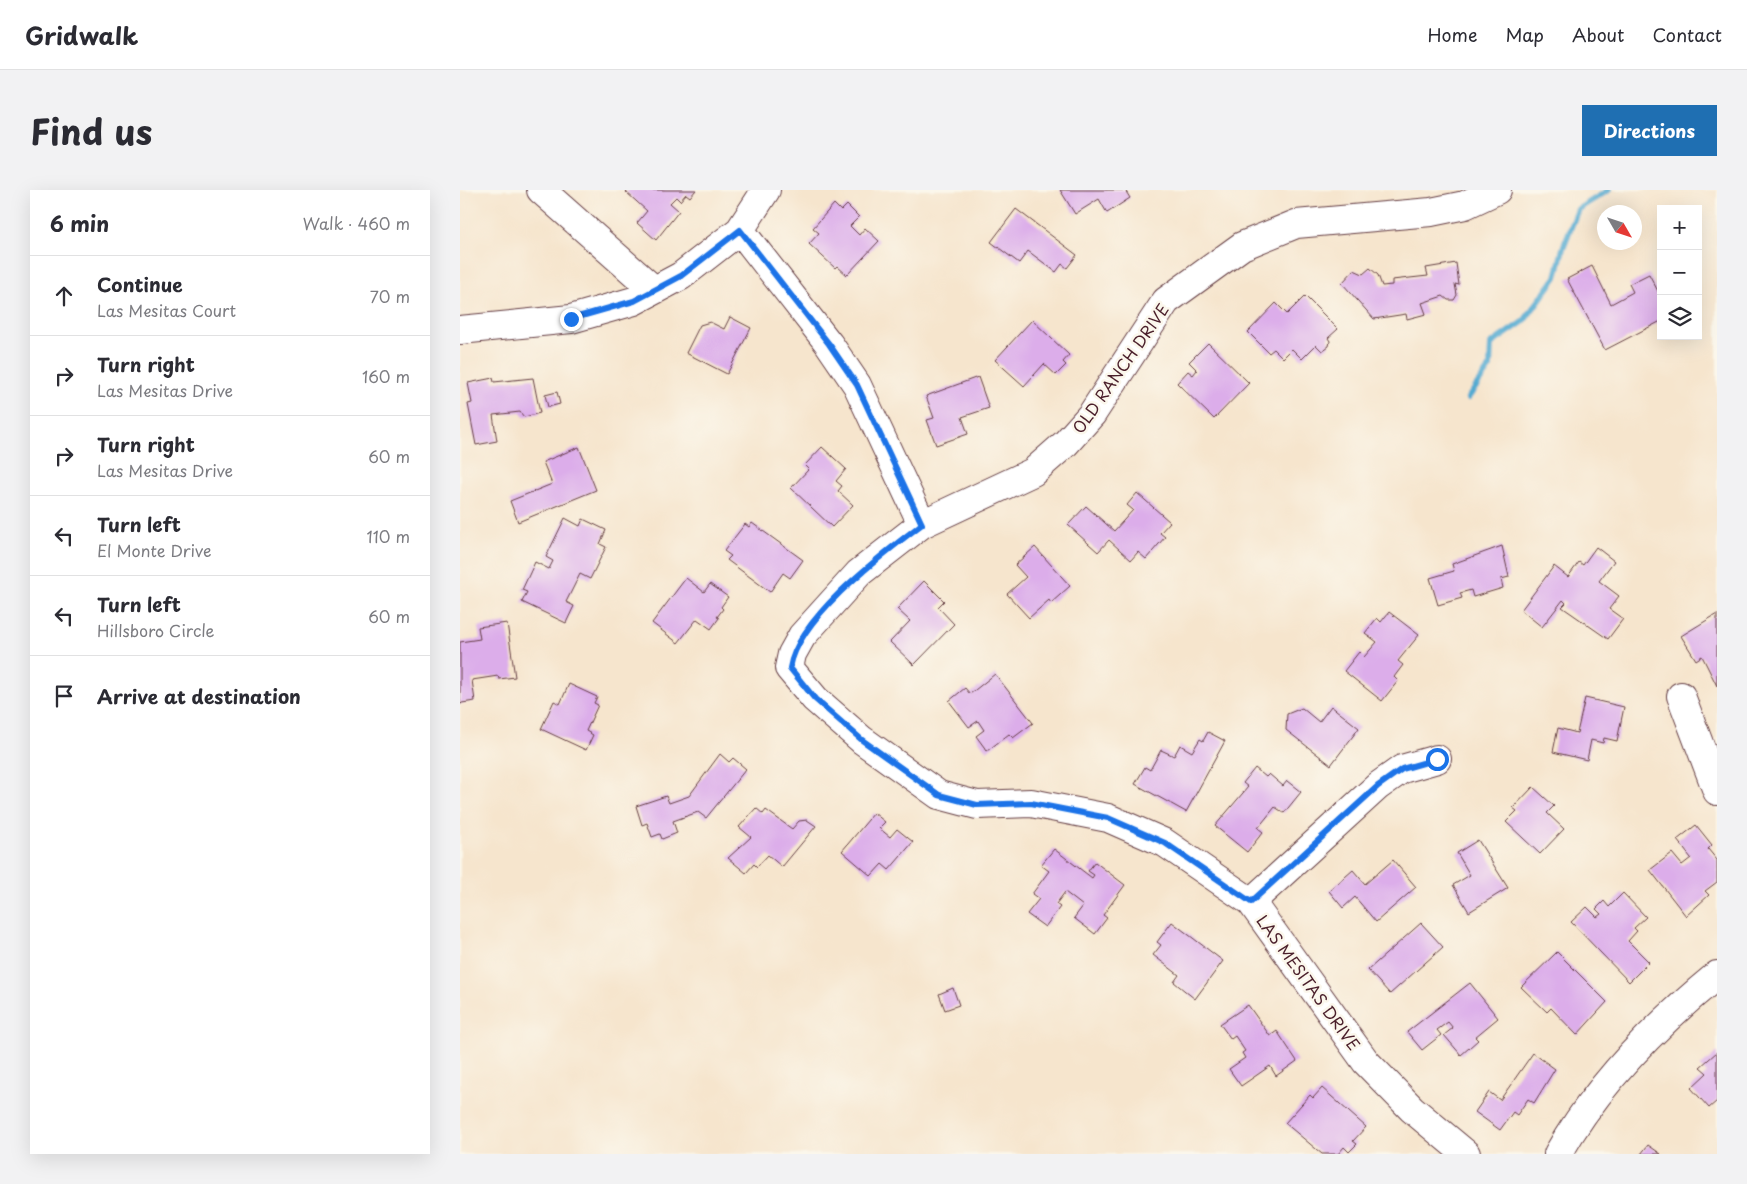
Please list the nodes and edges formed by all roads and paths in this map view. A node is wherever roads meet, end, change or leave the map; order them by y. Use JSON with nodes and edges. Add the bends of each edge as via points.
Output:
{"nodes":[{"id":1,"x":541,"y":190,"type":"edge"},
{"id":2,"x":766,"y":190,"type":"edge"},
{"id":3,"x":1497,"y":190,"type":"edge"},
{"id":4,"x":740,"y":230,"type":"junction"},
{"id":5,"x":654,"y":290,"type":"junction"},
{"id":6,"x":460,"y":330,"type":"edge"},
{"id":7,"x":922,"y":524,"type":"junction"},
{"id":8,"x":1681,"y":696,"type":"dead end"},
{"id":9,"x":1437,"y":759,"type":"dead end"},
{"id":10,"x":1717,"y":791,"type":"edge"},
{"id":11,"x":1251,"y":902,"type":"junction"},
{"id":12,"x":1717,"y":974,"type":"edge"},
{"id":13,"x":1466,"y":1154,"type":"edge"},
{"id":14,"x":1558,"y":1154,"type":"edge"}],
"edges":[{"from":1,"to":5,"type":"street"},
{"from":2,"to":4,"type":"street"},
{"from":3,"to":7,"type":"street","name":"OLD RANCH DRIVE","via":[[1465,205],[1431,212],[1296,224],[1242,246],[1166,301],[1092,414],[1033,472]]},
{"from":4,"to":5,"type":"street","via":[[681,276]]},
{"from":4,"to":7,"type":"street","via":[[857,385]]},
{"from":5,"to":6,"type":"street","via":[[634,301],[571,319]]},
{"from":7,"to":11,"type":"street","name":"LAS MESITAS DRIVE","via":[[859,573],[802,636],[792,654],[790,668],[815,699],[862,740],[939,795],[977,805],[1031,803],[1108,818],[1165,843]]},
{"from":8,"to":10,"type":"street"},
{"from":9,"to":11,"type":"street","via":[[1402,769],[1378,786]]},
{"from":11,"to":13,"type":"street","name":"LAS MESITAS DRIVE","via":[[1366,1062],[1412,1110]]},
{"from":12,"to":14,"type":"street","via":[[1647,1038],[1575,1123]]}]}
